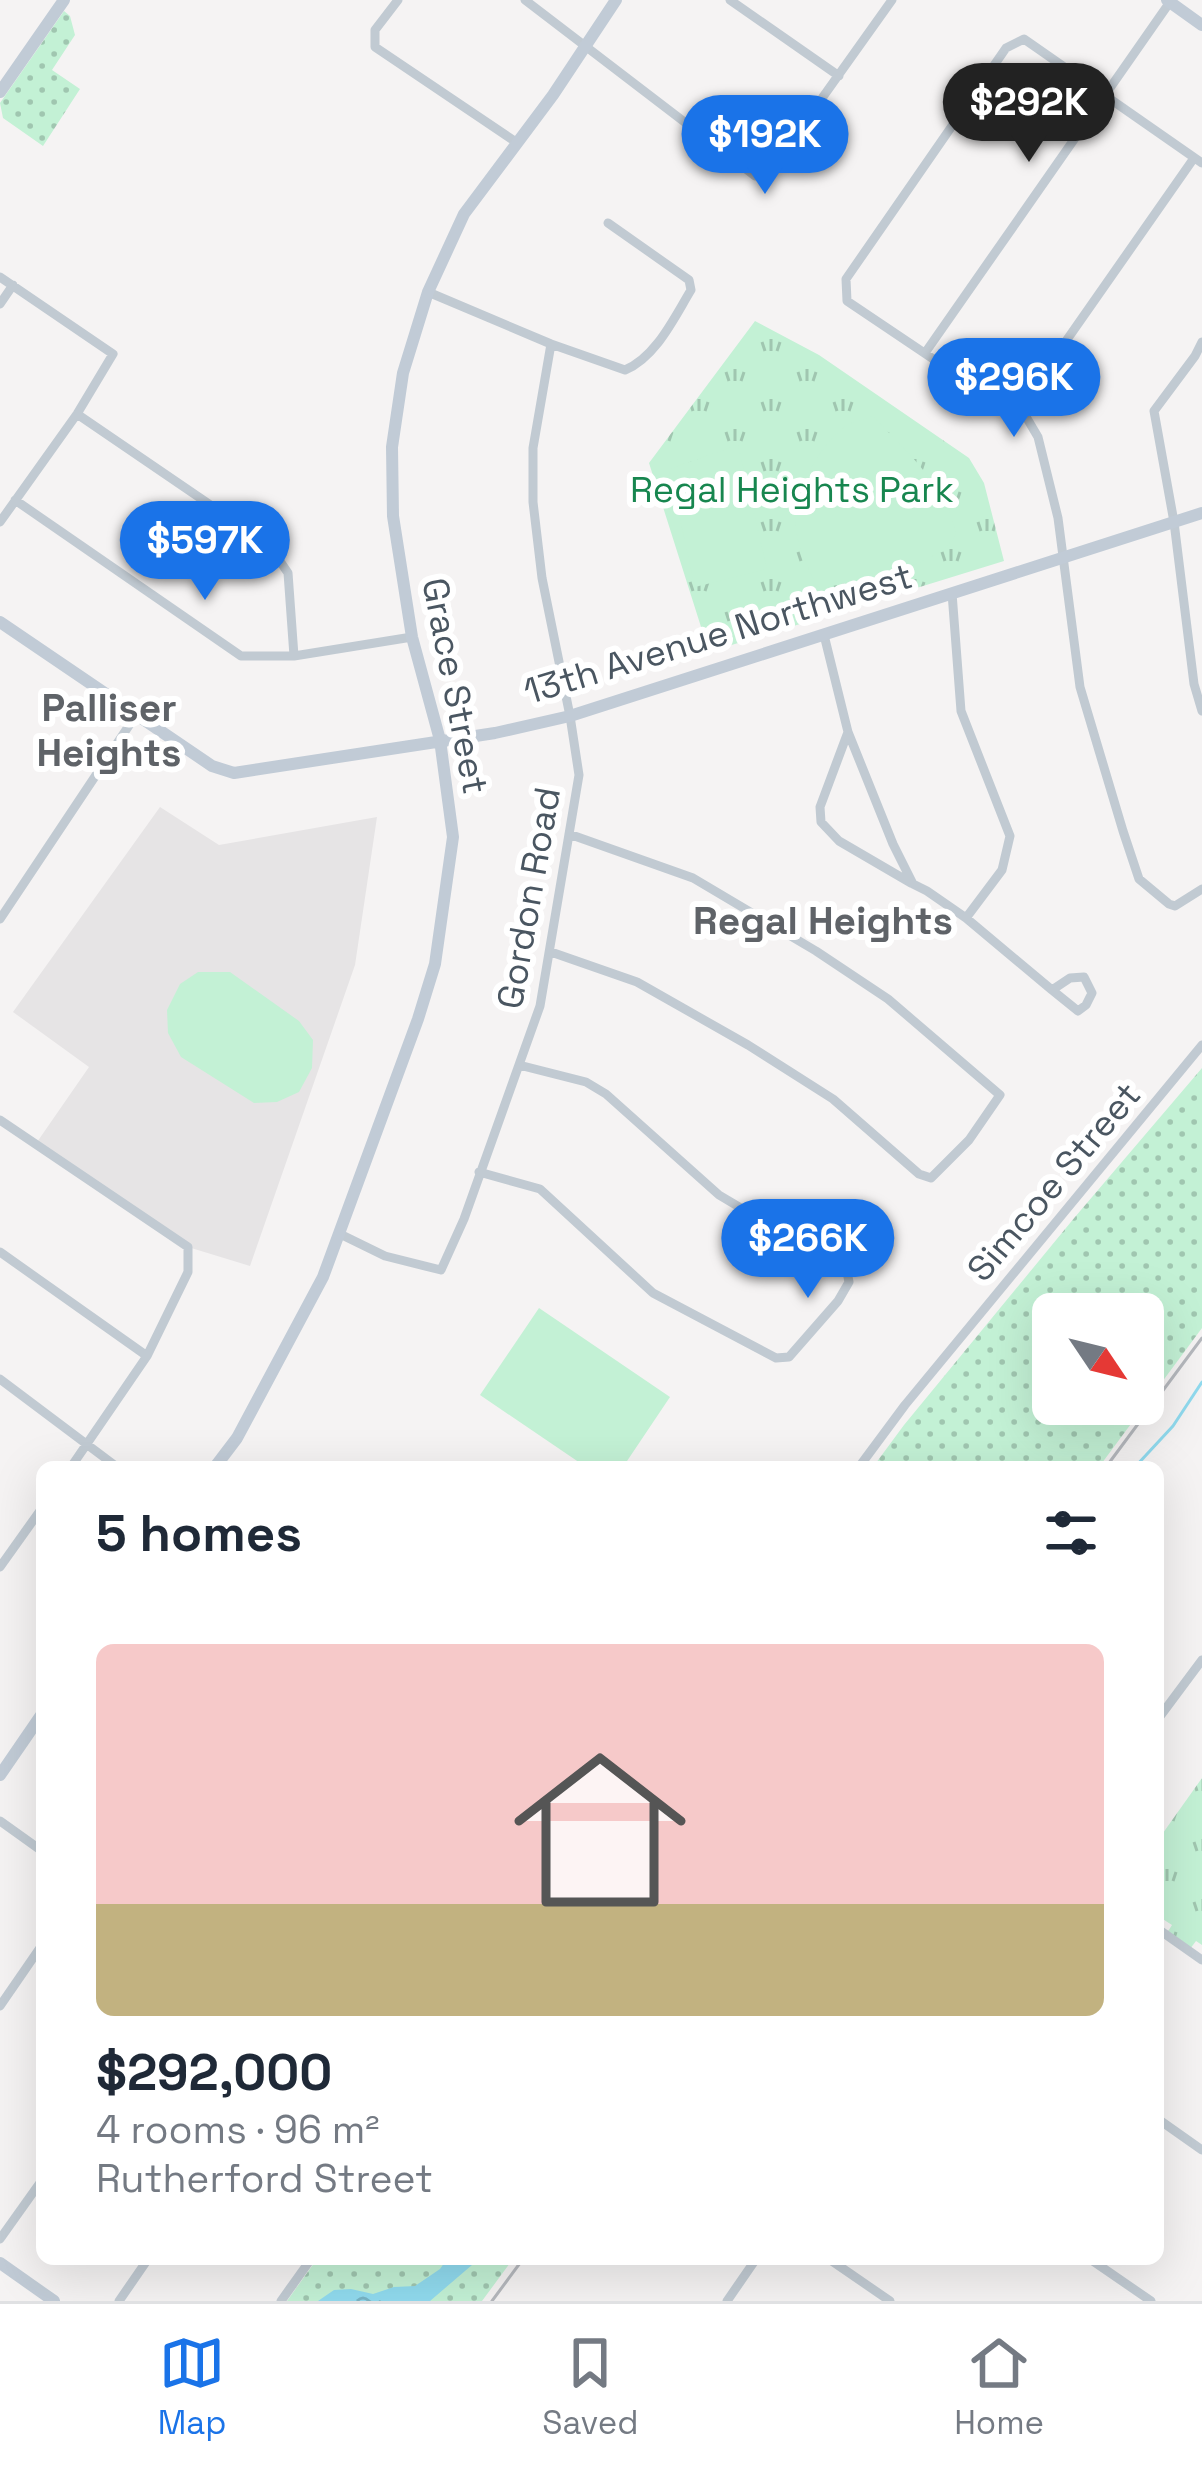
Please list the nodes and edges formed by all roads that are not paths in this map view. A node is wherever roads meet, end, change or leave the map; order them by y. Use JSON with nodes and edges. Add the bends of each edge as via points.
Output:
{"nodes":[{"id":1,"x":64,"y":0,"type":"edge"},
{"id":2,"x":398,"y":0,"type":"edge"},
{"id":3,"x":525,"y":0,"type":"edge"},
{"id":4,"x":616,"y":0,"type":"edge"},
{"id":5,"x":730,"y":0,"type":"edge"},
{"id":6,"x":892,"y":0,"type":"edge"},
{"id":7,"x":1168,"y":1,"type":"edge"},
{"id":8,"x":1202,"y":25,"type":"edge"},
{"id":9,"x":584,"y":46,"type":"junction"},
{"id":10,"x":838,"y":76,"type":"junction"},
{"id":11,"x":0,"y":92,"type":"edge"},
{"id":12,"x":1105,"y":95,"type":"junction"},
{"id":13,"x":516,"y":142,"type":"junction"},
{"id":14,"x":1198,"y":160,"type":"edge"},
{"id":15,"x":608,"y":223,"type":"dead end"},
{"id":16,"x":0,"y":277,"type":"edge"},
{"id":17,"x":13,"y":285,"type":"junction"},
{"id":18,"x":428,"y":292,"type":"junction"},
{"id":19,"x":0,"y":304,"type":"edge"},
{"id":20,"x":1202,"y":342,"type":"edge"},
{"id":21,"x":551,"y":344,"type":"junction"},
{"id":22,"x":925,"y":353,"type":"junction"},
{"id":23,"x":77,"y":414,"type":"junction"},
{"id":24,"x":1015,"y":414,"type":"junction"},
{"id":25,"x":15,"y":500,"type":"junction"},
{"id":26,"x":1202,"y":513,"type":"edge"},
{"id":27,"x":0,"y":522,"type":"edge"},
{"id":28,"x":1174,"y":522,"type":"junction"},
{"id":29,"x":1063,"y":557,"type":"junction"},
{"id":30,"x":952,"y":593,"type":"junction"},
{"id":31,"x":0,"y":622,"type":"edge"},
{"id":32,"x":824,"y":635,"type":"junction"},
{"id":33,"x":412,"y":637,"type":"junction"},
{"id":34,"x":294,"y":656,"type":"junction"},
{"id":35,"x":1202,"y":712,"type":"edge"},
{"id":36,"x":136,"y":715,"type":"junction"},
{"id":37,"x":570,"y":716,"type":"junction"},
{"id":38,"x":848,"y":732,"type":"junction"},
{"id":39,"x":440,"y":740,"type":"junction"},
{"id":40,"x":569,"y":834,"type":"junction"},
{"id":41,"x":914,"y":884,"type":"junction"},
{"id":42,"x":1202,"y":889,"type":"edge"},
{"id":43,"x":0,"y":919,"type":"edge"},
{"id":44,"x":966,"y":919,"type":"junction"},
{"id":45,"x":551,"y":952,"type":"junction"},
{"id":46,"x":1052,"y":990,"type":"dead end"},
{"id":47,"x":1202,"y":1045,"type":"edge"},
{"id":48,"x":519,"y":1065,"type":"junction"},
{"id":49,"x":0,"y":1120,"type":"edge"},
{"id":50,"x":479,"y":1172,"type":"junction"},
{"id":51,"x":340,"y":1234,"type":"junction"},
{"id":52,"x":0,"y":1252,"type":"edge"},
{"id":53,"x":147,"y":1356,"type":"junction"},
{"id":54,"x":0,"y":1378,"type":"edge"},
{"id":55,"x":86,"y":1446,"type":"junction"},
{"id":56,"x":75,"y":1461,"type":"edge"},
{"id":57,"x":108,"y":1461,"type":"edge"},
{"id":58,"x":219,"y":1461,"type":"edge"},
{"id":59,"x":864,"y":1461,"type":"edge"},
{"id":60,"x":36,"y":1516,"type":"edge"},
{"id":61,"x":0,"y":1567,"type":"edge"},
{"id":62,"x":1202,"y":1660,"type":"edge"},
{"id":63,"x":1164,"y":1711,"type":"edge"},
{"id":64,"x":36,"y":1723,"type":"edge"},
{"id":65,"x":0,"y":1775,"type":"edge"},
{"id":66,"x":0,"y":1821,"type":"edge"},
{"id":67,"x":36,"y":1846,"type":"edge"},
{"id":68,"x":1164,"y":1933,"type":"edge"},
{"id":69,"x":36,"y":1955,"type":"edge"},
{"id":70,"x":1202,"y":1960,"type":"edge"},
{"id":71,"x":0,"y":2006,"type":"edge"},
{"id":72,"x":1164,"y":2123,"type":"edge"},
{"id":73,"x":1202,"y":2150,"type":"edge"},
{"id":74,"x":36,"y":2188,"type":"edge"},
{"id":75,"x":0,"y":2239,"type":"edge"},
{"id":76,"x":0,"y":2263,"type":"edge"},
{"id":77,"x":144,"y":2265,"type":"edge"},
{"id":78,"x":307,"y":2265,"type":"edge"},
{"id":79,"x":752,"y":2265,"type":"edge"},
{"id":80,"x":838,"y":2265,"type":"edge"},
{"id":81,"x":1099,"y":2265,"type":"edge"},
{"id":82,"x":54,"y":2301,"type":"edge"},
{"id":83,"x":119,"y":2301,"type":"edge"},
{"id":84,"x":281,"y":2301,"type":"edge"},
{"id":85,"x":727,"y":2301,"type":"edge"},
{"id":86,"x":890,"y":2301,"type":"edge"},
{"id":87,"x":1151,"y":2301,"type":"edge"}],
"edges":[{"from":1,"to":11,"type":"street"},
{"from":2,"to":13,"type":"street","via":[[375,30],[375,46]]},
{"from":3,"to":9,"type":"street"},
{"from":4,"to":9,"type":"street","name":"Grace Street"},
{"from":5,"to":10,"type":"street"},
{"from":6,"to":10,"type":"street"},
{"from":7,"to":8,"type":"street"},
{"from":7,"to":12,"type":"street"},
{"from":9,"to":10,"type":"street","via":[[755,176],[768,174]]},
{"from":9,"to":13,"type":"street","name":"Grace Street"},
{"from":12,"to":14,"type":"street"},
{"from":12,"to":22,"type":"street"},
{"from":12,"to":22,"type":"street","via":[[1024,39],[1006,48],[846,279],[847,301]]},
{"from":13,"to":18,"type":"street","name":"Grace Street","via":[[464,214]]},
{"from":14,"to":24,"type":"street"},
{"from":15,"to":21,"type":"street","via":[[691,290],[668,329],[625,370]]},
{"from":16,"to":17,"type":"street"},
{"from":17,"to":19,"type":"street"},
{"from":17,"to":23,"type":"street","via":[[113,354]]},
{"from":18,"to":21,"type":"street"},
{"from":18,"to":33,"type":"street","name":"Grace Street","via":[[403,373],[392,447],[393,516]]},
{"from":20,"to":28,"type":"street","via":[[1154,411]]},
{"from":21,"to":37,"type":"street","name":"Gordon Road","via":[[532,502]]},
{"from":22,"to":24,"type":"street"},
{"from":23,"to":25,"type":"street"},
{"from":23,"to":34,"type":"street","via":[[269,544],[288,573]]},
{"from":24,"to":29,"type":"street","via":[[1038,437]]},
{"from":25,"to":27,"type":"street"},
{"from":25,"to":34,"type":"street","via":[[241,656]]},
{"from":26,"to":28,"type":"street","name":"13th Avenue Northwest"},
{"from":28,"to":29,"type":"street","name":"13th Avenue Northwest"},
{"from":28,"to":35,"type":"street"},
{"from":29,"to":30,"type":"street","name":"13th Avenue Northwest"},
{"from":29,"to":42,"type":"street","via":[[1081,687],[1139,879],[1175,906]]},
{"from":30,"to":32,"type":"street","name":"13th Avenue Northwest"},
{"from":30,"to":44,"type":"street","via":[[961,712],[1010,836],[1002,870]]},
{"from":31,"to":36,"type":"street","name":"13th Avenue Northwest"},
{"from":32,"to":37,"type":"street","name":"13th Avenue Northwest"},
{"from":32,"to":38,"type":"street"},
{"from":33,"to":34,"type":"street"},
{"from":33,"to":39,"type":"street","name":"Grace Street"},
{"from":36,"to":39,"type":"street","name":"13th Avenue Northwest","via":[[235,773]]},
{"from":36,"to":43,"type":"street"},
{"from":37,"to":39,"type":"street","name":"13th Avenue Northwest"},
{"from":37,"to":40,"type":"street","name":"Gordon Road","via":[[579,775]]},
{"from":38,"to":41,"type":"street"},
{"from":38,"to":41,"type":"street","via":[[821,822]]},
{"from":39,"to":51,"type":"street","name":"Grace Street","via":[[453,837],[435,964]]},
{"from":40,"to":45,"type":"street","name":"Gordon Road"},
{"from":40,"to":45,"type":"street","via":[[693,878],[816,951],[888,999],[1000,1095],[931,1178],[833,1099],[748,1045],[637,982]]},
{"from":41,"to":44,"type":"street"},
{"from":44,"to":46,"type":"street"},
{"from":45,"to":48,"type":"street","name":"Gordon Road"},
{"from":47,"to":59,"type":"street","name":"Simcoe Street"},
{"from":48,"to":50,"type":"street","name":"Gordon Road"},
{"from":48,"to":50,"type":"street","via":[[606,1094],[719,1195],[847,1272],[846,1291],[789,1357],[776,1358],[653,1292],[540,1189]]},
{"from":49,"to":53,"type":"street","via":[[188,1247],[188,1272]]},
{"from":50,"to":51,"type":"street","name":"Gordon Road","via":[[441,1270]]},
{"from":51,"to":58,"type":"street","name":"Grace Street","via":[[273,1373]]},
{"from":52,"to":53,"type":"street"},
{"from":53,"to":55,"type":"street"},
{"from":54,"to":55,"type":"street"},
{"from":55,"to":56,"type":"street"},
{"from":55,"to":57,"type":"street"},
{"from":60,"to":61,"type":"street"},
{"from":62,"to":63,"type":"street"},
{"from":64,"to":65,"type":"street"},
{"from":66,"to":67,"type":"street"},
{"from":68,"to":70,"type":"street"},
{"from":69,"to":71,"type":"street"},
{"from":72,"to":73,"type":"street"},
{"from":74,"to":75,"type":"street"},
{"from":76,"to":82,"type":"street"},
{"from":77,"to":83,"type":"street"},
{"from":78,"to":84,"type":"street"},
{"from":79,"to":85,"type":"street"},
{"from":80,"to":86,"type":"street"},
{"from":81,"to":87,"type":"street"}]}
